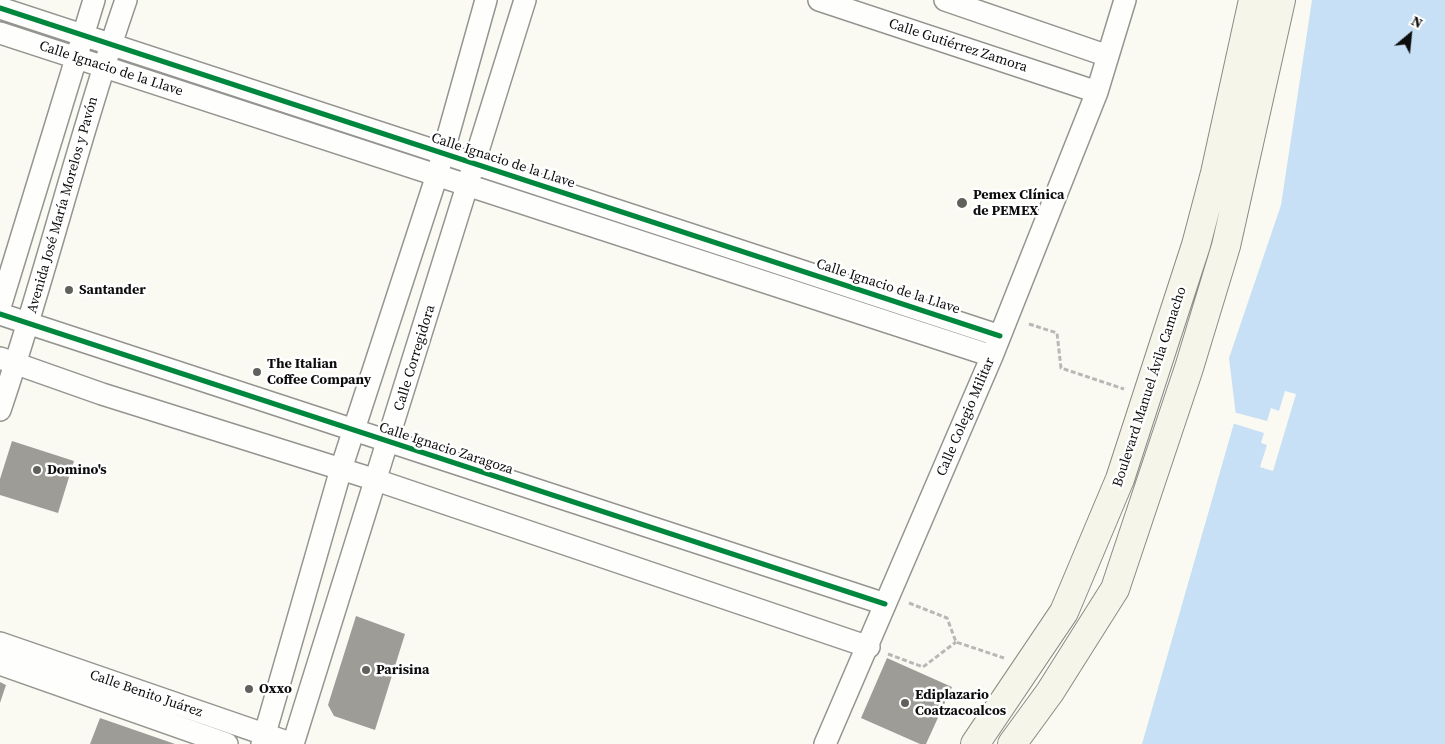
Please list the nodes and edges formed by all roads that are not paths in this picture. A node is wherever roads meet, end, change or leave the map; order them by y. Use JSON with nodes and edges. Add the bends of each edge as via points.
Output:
{"nodes":[{"id":1,"x":94,"y":0,"type":"edge"},
{"id":2,"x":126,"y":0,"type":"edge"},
{"id":3,"x":486,"y":0,"type":"edge"},
{"id":4,"x":525,"y":0,"type":"edge"},
{"id":5,"x":819,"y":0,"type":"edge"},
{"id":6,"x":945,"y":0,"type":"edge"},
{"id":7,"x":1125,"y":0,"type":"edge"},
{"id":8,"x":1253,"y":0,"type":"edge"},
{"id":9,"x":1281,"y":0,"type":"edge"},
{"id":10,"x":0,"y":8,"type":"edge"},
{"id":11,"x":0,"y":33,"type":"edge"},
{"id":12,"x":82,"y":34,"type":"junction"},
{"id":13,"x":110,"y":44,"type":"junction"},
{"id":14,"x":1108,"y":56,"type":"junction"},
{"id":15,"x":74,"y":57,"type":"junction"},
{"id":16,"x":104,"y":66,"type":"junction"},
{"id":17,"x":1097,"y":92,"type":"junction"},
{"id":18,"x":441,"y":152,"type":"junction"},
{"id":19,"x":475,"y":164,"type":"junction"},
{"id":20,"x":437,"y":175,"type":"junction"},
{"id":21,"x":469,"y":185,"type":"junction"},
{"id":22,"x":0,"y":307,"type":"edge"},
{"id":23,"x":0,"y":314,"type":"edge"},
{"id":24,"x":28,"y":324,"type":"junction"},
{"id":25,"x":1000,"y":336,"type":"junction"},
{"id":26,"x":992,"y":356,"type":"junction"},
{"id":27,"x":8,"y":361,"type":"edge"},
{"id":28,"x":0,"y":410,"type":"edge"},
{"id":29,"x":354,"y":430,"type":"junction"},
{"id":30,"x":388,"y":442,"type":"junction"},
{"id":31,"x":341,"y":469,"type":"junction"},
{"id":32,"x":376,"y":480,"type":"junction"},
{"id":33,"x":887,"y":599,"type":"junction"},
{"id":34,"x":0,"y":642,"type":"edge"},
{"id":35,"x":869,"y":647,"type":"junction"},
{"id":36,"x":0,"y":664,"type":"edge"},
{"id":37,"x":263,"y":739,"type":"edge"},
{"id":38,"x":227,"y":744,"type":"edge"},
{"id":39,"x":293,"y":744,"type":"edge"},
{"id":40,"x":825,"y":744,"type":"edge"},
{"id":41,"x":975,"y":744,"type":"edge"},
{"id":42,"x":1012,"y":744,"type":"edge"}],
"edges":[{"from":1,"to":12,"type":"street"},
{"from":2,"to":13,"type":"street","name":"Avenida José María Morelos y Pavón"},
{"from":3,"to":18,"type":"street"},
{"from":4,"to":19,"type":"street","name":"Calle Corregidora"},
{"from":5,"to":17,"type":"street","name":"Calle Gutiérrez Zamora"},
{"from":6,"to":14,"type":"street"},
{"from":7,"to":14,"type":"street","name":"Calle Colegio Militar"},
{"from":8,"to":41,"type":"main road","name":"Boulevard Manuel Ávila Camacho","via":[[1205,209],[1120,479],[1064,612]]},
{"from":9,"to":42,"type":"main road","via":[[1226,246],[1115,589],[1050,692]]},
{"from":10,"to":12,"type":"street","name":"Calle Ignacio de la Llave"},
{"from":11,"to":15,"type":"street","name":"Calle Ignacio de la Llave"},
{"from":12,"to":13,"type":"street","name":"Calle Ignacio de la Llave"},
{"from":12,"to":15,"type":"street"},
{"from":13,"to":16,"type":"street","name":"Avenida José María Morelos y Pavón"},
{"from":13,"to":18,"type":"street","name":"Calle Ignacio de la Llave"},
{"from":14,"to":17,"type":"street","name":"Calle Colegio Militar"},
{"from":15,"to":16,"type":"street","name":"Calle Ignacio de la Llave"},
{"from":15,"to":22,"type":"street"},
{"from":16,"to":20,"type":"street","name":"Calle Ignacio de la Llave"},
{"from":16,"to":24,"type":"street","name":"Avenida José María Morelos y Pavón"},
{"from":17,"to":25,"type":"street","name":"Calle Colegio Militar"},
{"from":18,"to":19,"type":"street","name":"Calle Ignacio de la Llave"},
{"from":18,"to":20,"type":"street"},
{"from":19,"to":21,"type":"street","name":"Calle Corregidora"},
{"from":19,"to":25,"type":"street","name":"Calle Ignacio de la Llave"},
{"from":20,"to":21,"type":"street","name":"Calle Ignacio de la Llave"},
{"from":20,"to":29,"type":"street"},
{"from":21,"to":26,"type":"street","name":"Calle Ignacio de la Llave"},
{"from":21,"to":30,"type":"street","name":"Calle Corregidora"},
{"from":23,"to":24,"type":"street","name":"Calle Ignacio Zaragoza"},
{"from":24,"to":27,"type":"street","name":"Avenida José María Morelos y Pavón"},
{"from":24,"to":29,"type":"street","name":"Calle Ignacio Zaragoza"},
{"from":25,"to":26,"type":"street","name":"Calle Colegio Militar"},
{"from":26,"to":33,"type":"street","name":"Calle Colegio Militar"},
{"from":27,"to":28,"type":"street","name":"Avenida José María Morelos y Pavón"},
{"from":27,"to":31,"type":"street"},
{"from":29,"to":30,"type":"street","name":"Calle Ignacio Zaragoza"},
{"from":29,"to":31,"type":"street"},
{"from":30,"to":32,"type":"street","name":"Calle Corregidora"},
{"from":30,"to":33,"type":"street","name":"Calle Ignacio Zaragoza"},
{"from":31,"to":32,"type":"street"},
{"from":31,"to":37,"type":"street"},
{"from":32,"to":35,"type":"street"},
{"from":32,"to":39,"type":"street","name":"Calle Corregidora"},
{"from":33,"to":35,"type":"street","name":"Calle Colegio Militar"},
{"from":34,"to":37,"type":"street","name":"Calle Benito Juárez"},
{"from":35,"to":40,"type":"street","name":"Calle Colegio Militar"},
{"from":36,"to":38,"type":"street","name":"Calle Benito Juárez"},
{"from":37,"to":39,"type":"street","name":"Calle Benito Juárez"}]}
